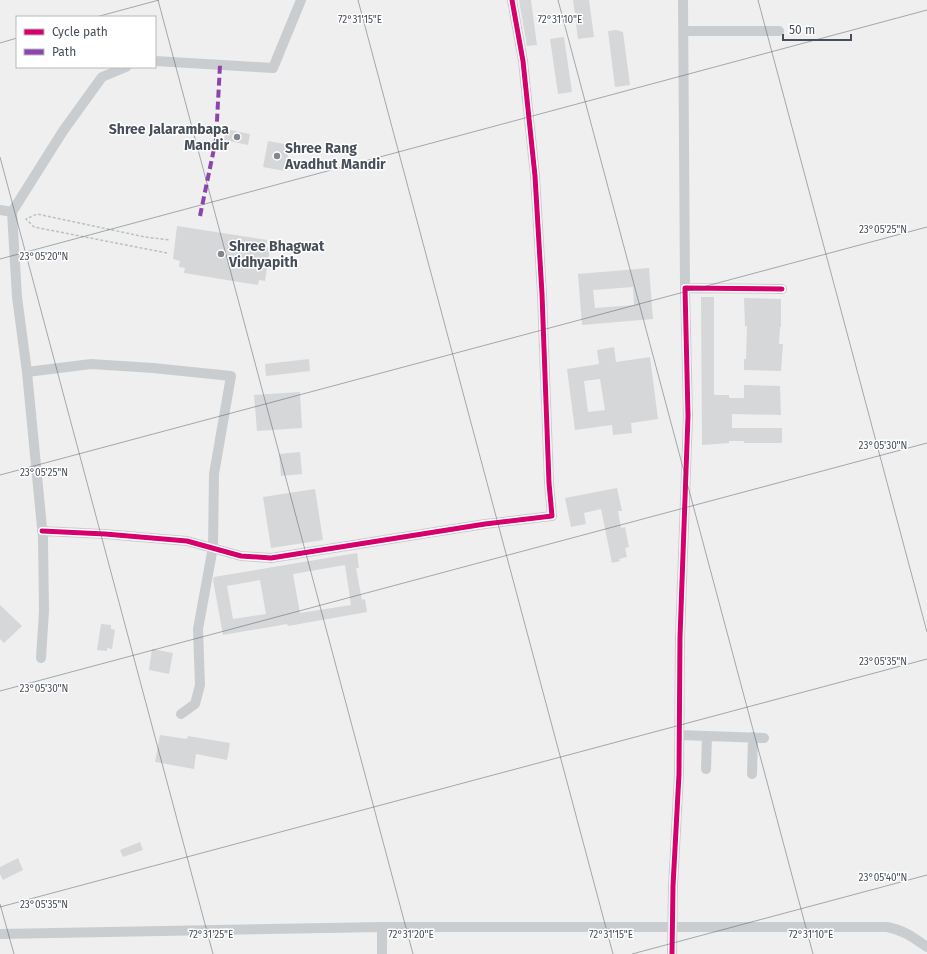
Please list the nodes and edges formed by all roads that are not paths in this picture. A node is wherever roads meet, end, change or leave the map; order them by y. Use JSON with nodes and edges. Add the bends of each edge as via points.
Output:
{"nodes":[{"id":1,"x":301,"y":0,"type":"edge"},
{"id":2,"x":512,"y":0,"type":"edge"},
{"id":3,"x":684,"y":0,"type":"edge"},
{"id":4,"x":779,"y":31,"type":"dead end"},
{"id":5,"x":684,"y":32,"type":"junction"},
{"id":6,"x":156,"y":61,"type":"edge"},
{"id":7,"x":124,"y":68,"type":"edge"},
{"id":8,"x":0,"y":210,"type":"edge"},
{"id":9,"x":12,"y":212,"type":"junction"},
{"id":10,"x":685,"y":288,"type":"junction"},
{"id":11,"x":782,"y":289,"type":"dead end"},
{"id":12,"x":27,"y":372,"type":"junction"},
{"id":13,"x":42,"y":531,"type":"junction"},
{"id":14,"x":213,"y":547,"type":"junction"},
{"id":15,"x":41,"y":658,"type":"dead end"},
{"id":16,"x":181,"y":714,"type":"dead end"},
{"id":17,"x":679,"y":735,"type":"junction"},
{"id":18,"x":707,"y":736,"type":"junction"},
{"id":19,"x":753,"y":737,"type":"junction"},
{"id":20,"x":764,"y":738,"type":"dead end"},
{"id":21,"x":706,"y":769,"type":"dead end"},
{"id":22,"x":752,"y":774,"type":"dead end"},
{"id":23,"x":382,"y":927,"type":"junction"},
{"id":24,"x":672,"y":928,"type":"junction"},
{"id":25,"x":0,"y":934,"type":"edge"},
{"id":26,"x":927,"y":947,"type":"edge"},
{"id":27,"x":382,"y":954,"type":"edge"},
{"id":28,"x":672,"y":954,"type":"edge"}],
"edges":[{"from":1,"to":6,"type":"street","via":[[273,68]]},
{"from":2,"to":14,"type":"street","via":[[523,61],[535,176],[552,516],[271,558],[242,556]]},
{"from":3,"to":5,"type":"street"},
{"from":4,"to":5,"type":"street"},
{"from":5,"to":10,"type":"street"},
{"from":7,"to":9,"type":"street","via":[[102,77],[63,131]]},
{"from":8,"to":9,"type":"street"},
{"from":9,"to":12,"type":"street","via":[[17,297]]},
{"from":10,"to":11,"type":"street"},
{"from":10,"to":17,"type":"street","via":[[688,416]]},
{"from":12,"to":13,"type":"street"},
{"from":12,"to":14,"type":"street","via":[[91,364],[231,376],[214,474]]},
{"from":13,"to":14,"type":"street","via":[[187,541]]},
{"from":13,"to":15,"type":"street","via":[[44,611]]},
{"from":14,"to":16,"type":"street","via":[[198,629],[200,685],[195,704]]},
{"from":17,"to":18,"type":"street"},
{"from":17,"to":24,"type":"street"},
{"from":18,"to":19,"type":"street"},
{"from":18,"to":21,"type":"street"},
{"from":19,"to":20,"type":"street"},
{"from":19,"to":22,"type":"street"},
{"from":23,"to":24,"type":"street"},
{"from":23,"to":25,"type":"street"},
{"from":23,"to":27,"type":"street"},
{"from":24,"to":26,"type":"street","via":[[887,928],[909,934]]},
{"from":24,"to":28,"type":"street"}]}
